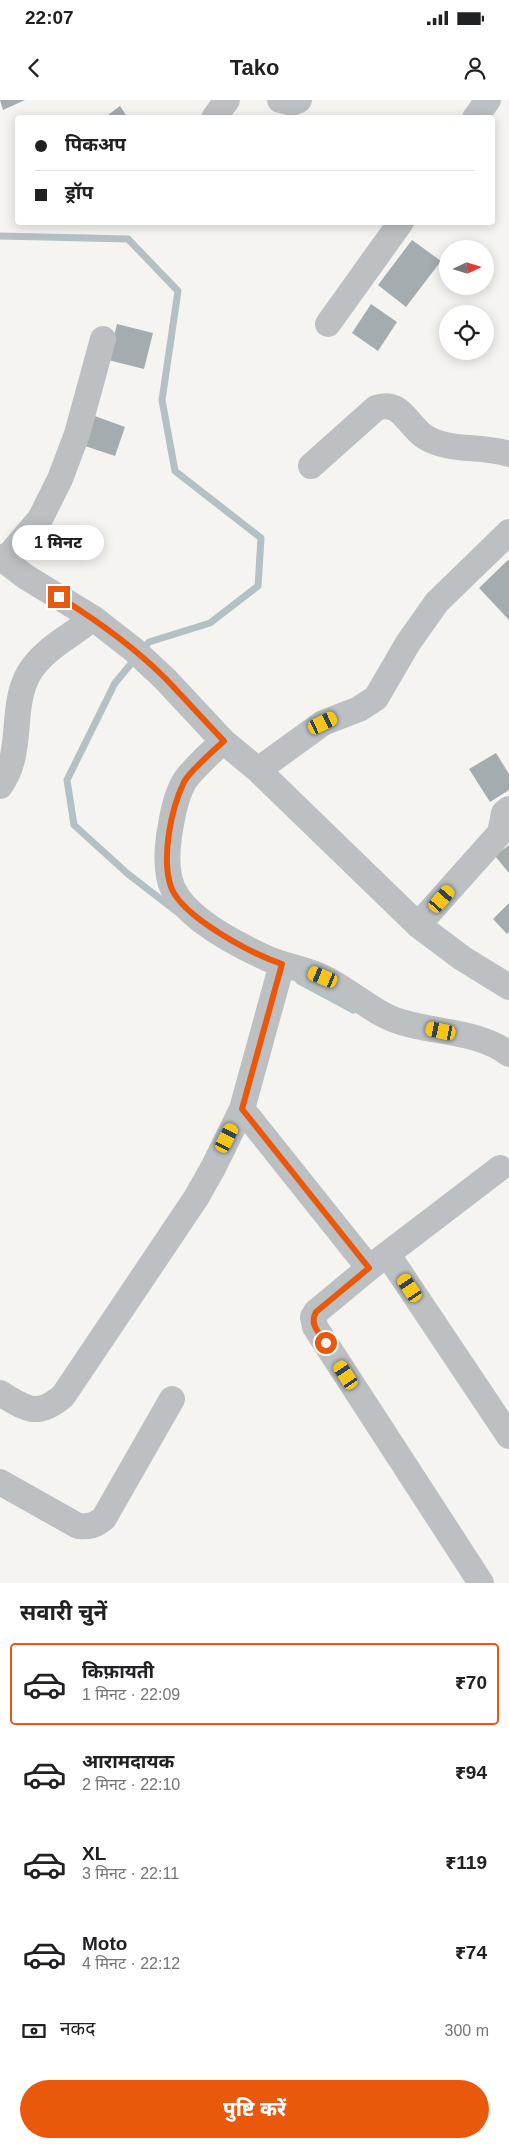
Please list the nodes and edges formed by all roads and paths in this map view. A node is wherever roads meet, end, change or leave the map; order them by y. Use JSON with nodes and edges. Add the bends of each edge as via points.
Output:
{"nodes":[{"id":1,"x":227,"y":100,"type":"edge"},
{"id":2,"x":280,"y":100,"type":"edge"},
{"id":3,"x":299,"y":100,"type":"edge"},
{"id":4,"x":488,"y":100,"type":"edge"},
{"id":5,"x":216,"y":115,"type":"edge"},
{"id":6,"x":477,"y":115,"type":"edge"},
{"id":7,"x":399,"y":225,"type":"edge"},
{"id":8,"x":328,"y":324,"type":"dead end"},
{"id":9,"x":103,"y":339,"type":"dead end"},
{"id":10,"x":509,"y":454,"type":"edge"},
{"id":11,"x":311,"y":466,"type":"dead end"},
{"id":12,"x":509,"y":532,"type":"edge"},
{"id":13,"x":2,"y":559,"type":"edge"},
{"id":14,"x":93,"y":618,"type":"junction"},
{"id":15,"x":224,"y":741,"type":"junction"},
{"id":16,"x":258,"y":770,"type":"junction"},
{"id":17,"x":0,"y":786,"type":"edge"},
{"id":18,"x":509,"y":809,"type":"edge"},
{"id":19,"x":418,"y":925,"type":"junction"},
{"id":20,"x":280,"y":973,"type":"junction"},
{"id":21,"x":509,"y":987,"type":"edge"},
{"id":22,"x":509,"y":1054,"type":"edge"},
{"id":23,"x":242,"y":1109,"type":"junction"},
{"id":24,"x":500,"y":1168,"type":"dead end"},
{"id":25,"x":378,"y":1261,"type":"junction"},
{"id":26,"x":0,"y":1393,"type":"edge"},
{"id":27,"x":172,"y":1399,"type":"dead end"},
{"id":28,"x":509,"y":1436,"type":"edge"},
{"id":29,"x":0,"y":1482,"type":"edge"},
{"id":30,"x":481,"y":1583,"type":"edge"}],
"edges":[{"from":1,"to":5,"type":"street"},
{"from":2,"to":3,"type":"street","via":[[292,103]]},
{"from":4,"to":6,"type":"street"},
{"from":7,"to":8,"type":"street"},
{"from":9,"to":13,"type":"street","via":[[77,434],[60,479],[40,519]]},
{"from":10,"to":11,"type":"street","via":[[436,443],[388,405],[376,408]]},
{"from":12,"to":16,"type":"street","via":[[437,602],[376,698],[359,709],[323,723]]},
{"from":13,"to":14,"type":"street"},
{"from":14,"to":15,"type":"street","via":[[165,679]]},
{"from":14,"to":17,"type":"street","via":[[40,657],[30,672],[21,689],[11,768]]},
{"from":15,"to":16,"type":"street"},
{"from":15,"to":20,"type":"street","via":[[185,781],[172,815],[168,842],[171,887],[181,903],[211,927],[262,956]]},
{"from":16,"to":19,"type":"street"},
{"from":18,"to":19,"type":"street","via":[[504,813],[500,833]]},
{"from":19,"to":21,"type":"street"},
{"from":20,"to":22,"type":"street","via":[[323,977],[381,1014],[400,1022],[488,1041]]},
{"from":20,"to":23,"type":"street"},
{"from":23,"to":25,"type":"street"},
{"from":23,"to":26,"type":"street","via":[[196,1198],[63,1396],[53,1404],[33,1410],[23,1408]]},
{"from":24,"to":25,"type":"street"},
{"from":25,"to":28,"type":"street"},
{"from":25,"to":30,"type":"street","via":[[316,1312],[313,1323]]},
{"from":27,"to":29,"type":"street","via":[[104,1518],[97,1524],[78,1526]]}]}
